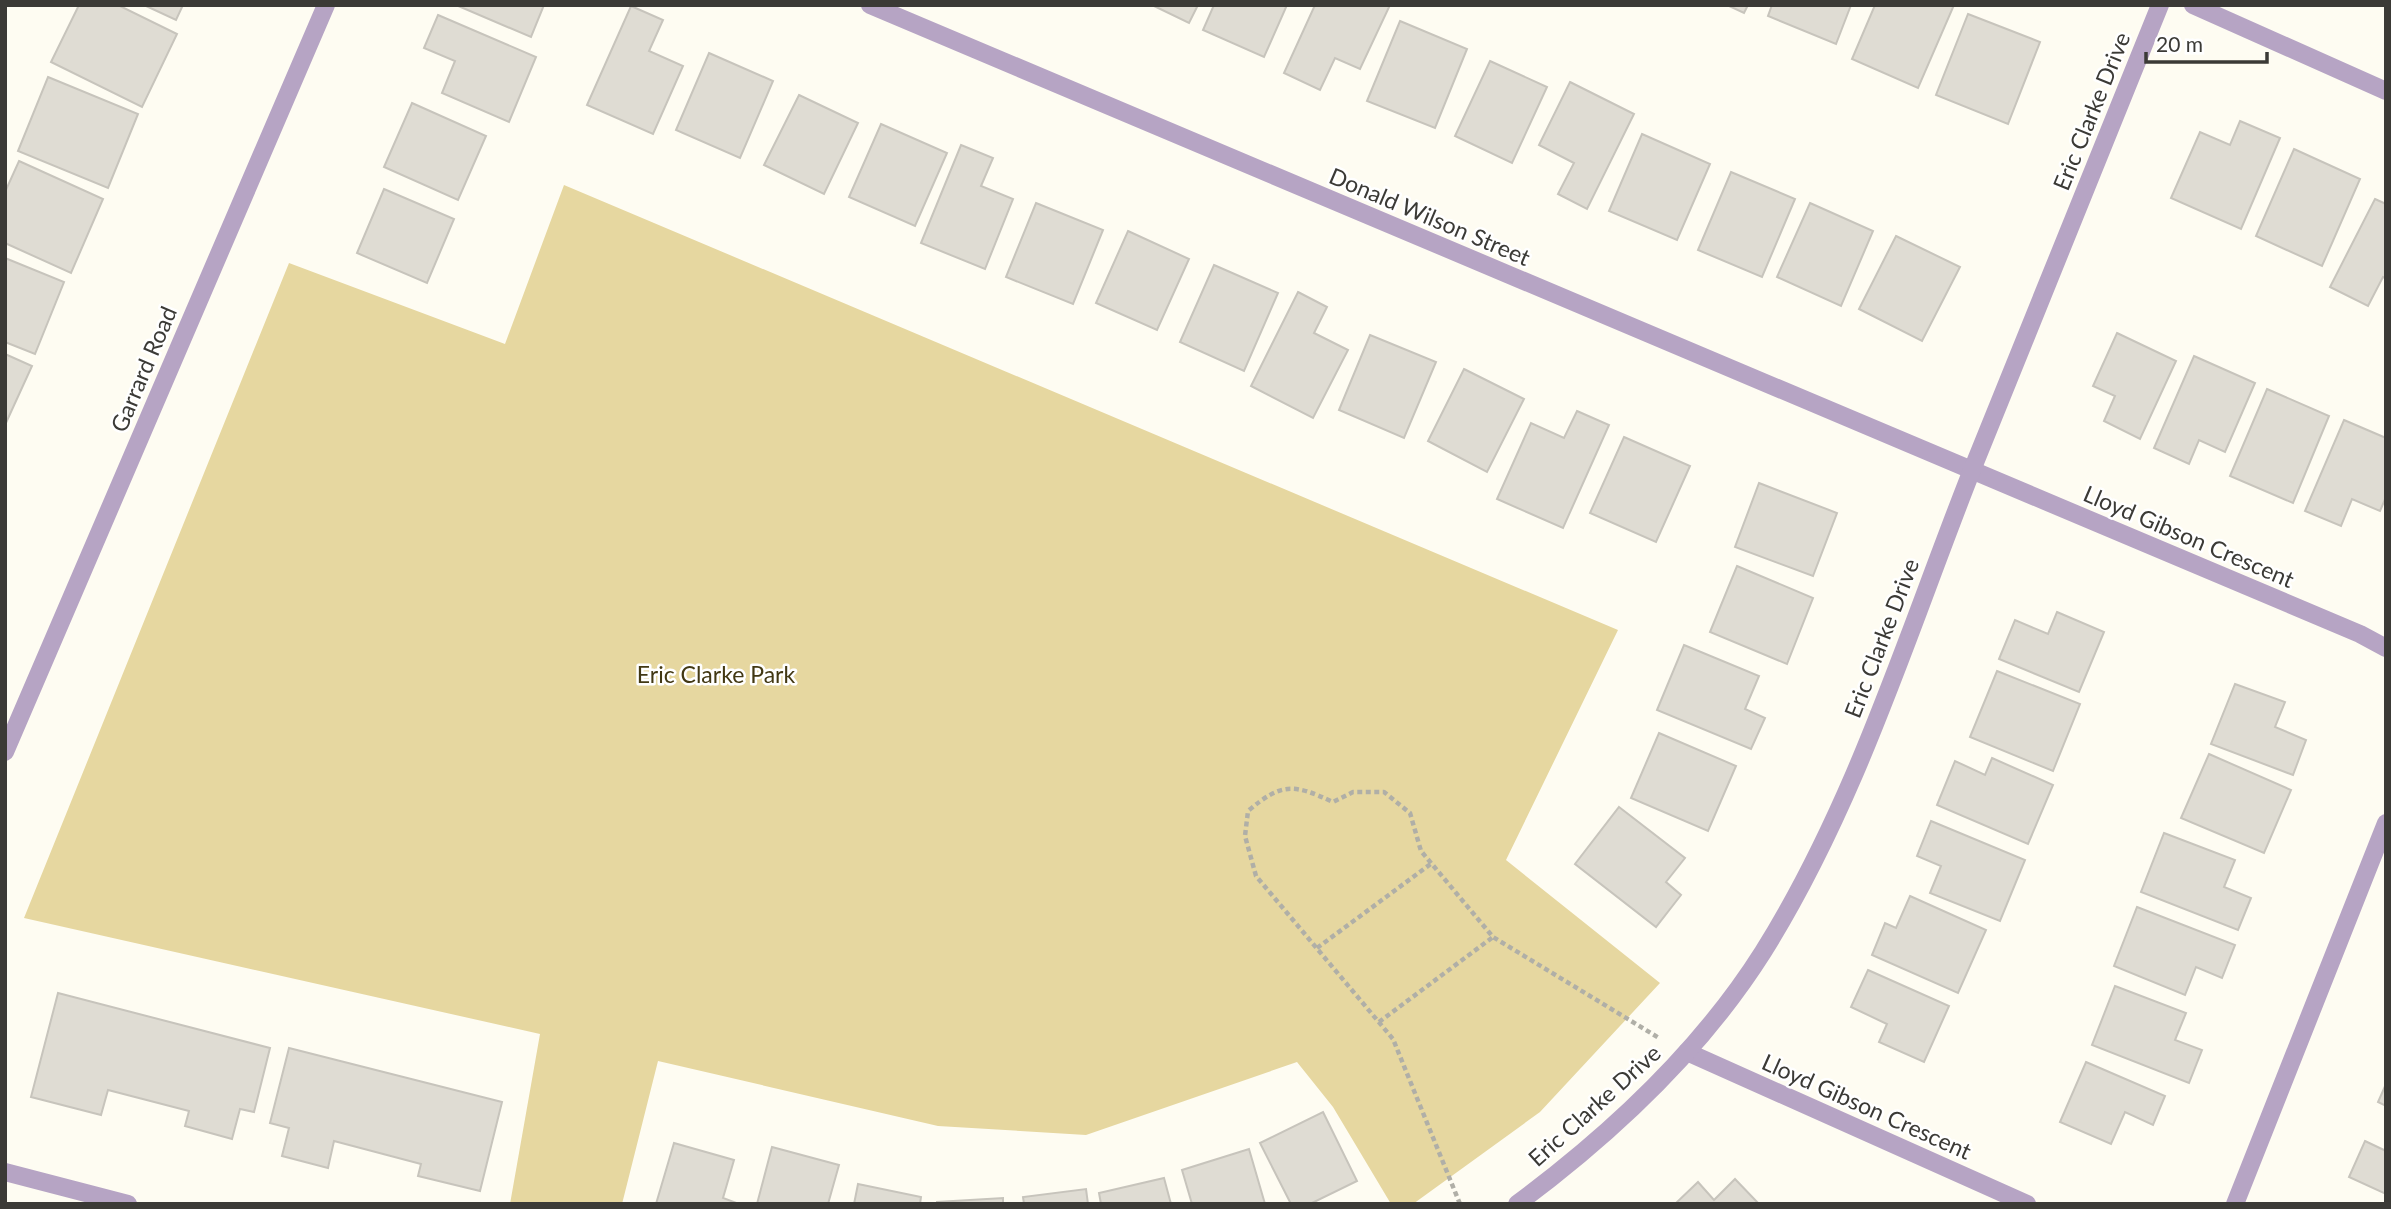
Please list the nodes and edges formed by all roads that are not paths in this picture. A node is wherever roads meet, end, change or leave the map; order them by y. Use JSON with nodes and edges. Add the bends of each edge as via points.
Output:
{"nodes":[{"id":1,"x":326,"y":5,"type":"edge"},
{"id":2,"x":870,"y":5,"type":"edge"},
{"id":3,"x":2160,"y":5,"type":"edge"},
{"id":4,"x":2193,"y":5,"type":"edge"},
{"id":5,"x":2386,"y":91,"type":"edge"},
{"id":6,"x":1971,"y":472,"type":"junction"},
{"id":7,"x":2386,"y":648,"type":"edge"},
{"id":8,"x":5,"y":752,"type":"edge"},
{"id":9,"x":2386,"y":823,"type":"edge"},
{"id":10,"x":1687,"y":1052,"type":"junction"},
{"id":11,"x":5,"y":1172,"type":"edge"},
{"id":12,"x":128,"y":1204,"type":"edge"},
{"id":13,"x":1517,"y":1204,"type":"edge"},
{"id":14,"x":2027,"y":1204,"type":"edge"},
{"id":15,"x":2235,"y":1204,"type":"edge"}],
"edges":[{"from":1,"to":8,"type":"street","name":"Garrard Road"},
{"from":2,"to":6,"type":"street","name":"Donald Wilson Street"},
{"from":3,"to":6,"type":"street","name":"Eric Clarke Drive"},
{"from":4,"to":5,"type":"street"},
{"from":6,"to":7,"type":"street","name":"Lloyd Gibson Crescent"},
{"from":6,"to":10,"type":"street","name":"Eric Clarke Drive","via":[[1854,775],[1810,867],[1762,952]]},
{"from":9,"to":15,"type":"street"},
{"from":10,"to":13,"type":"street","name":"Eric Clarke Drive","via":[[1566,1168]]},
{"from":10,"to":14,"type":"street","name":"Lloyd Gibson Crescent"},
{"from":11,"to":12,"type":"street"}]}
